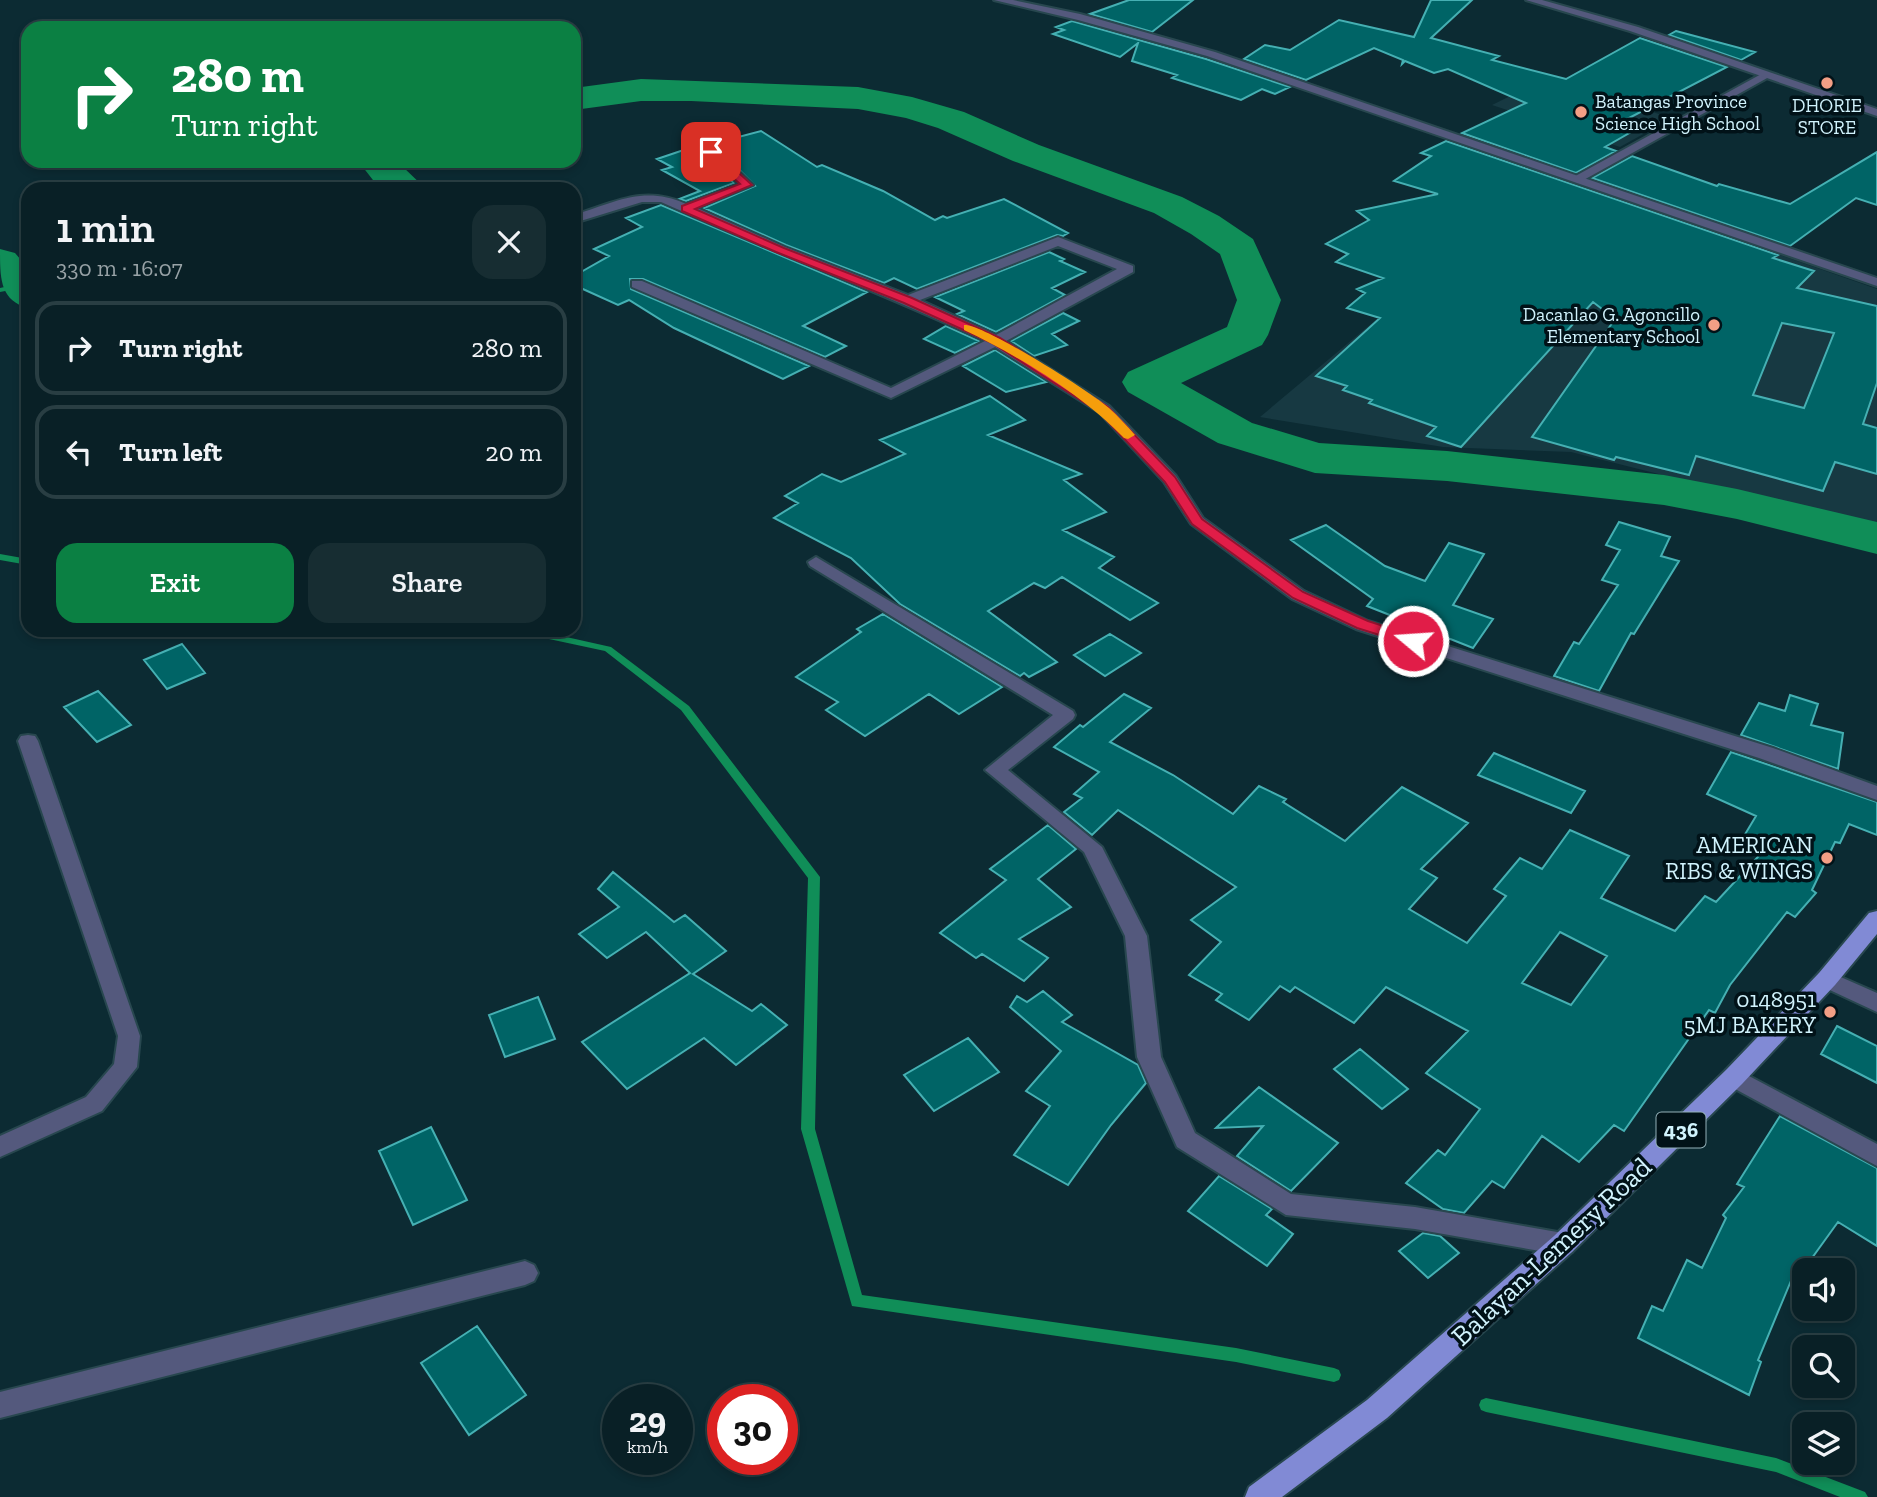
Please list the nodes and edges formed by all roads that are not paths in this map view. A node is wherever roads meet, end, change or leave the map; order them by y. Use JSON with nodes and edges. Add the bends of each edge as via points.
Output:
{"nodes":[{"id":1,"x":999,"y":0,"type":"edge"},
{"id":2,"x":1531,"y":0,"type":"edge"},
{"id":3,"x":1765,"y":75,"type":"junction"},
{"id":4,"x":1877,"y":113,"type":"edge"},
{"id":5,"x":711,"y":152,"type":"dead end"},
{"id":6,"x":1576,"y":179,"type":"junction"},
{"id":7,"x":686,"y":208,"type":"junction"},
{"id":8,"x":581,"y":217,"type":"edge"},
{"id":9,"x":1877,"y":282,"type":"edge"},
{"id":10,"x":637,"y":284,"type":"dead end"},
{"id":11,"x":908,"y":300,"type":"junction"},
{"id":12,"x":996,"y":341,"type":"junction"},
{"id":13,"x":816,"y":562,"type":"dead end"},
{"id":14,"x":28,"y":741,"type":"dead end"},
{"id":15,"x":1877,"y":793,"type":"edge"},
{"id":16,"x":1877,"y":919,"type":"edge"},
{"id":17,"x":1827,"y":979,"type":"junction"},
{"id":18,"x":1877,"y":1003,"type":"edge"},
{"id":19,"x":1734,"y":1077,"type":"junction"},
{"id":20,"x":0,"y":1147,"type":"edge"},
{"id":21,"x":1877,"y":1156,"type":"edge"},
{"id":22,"x":1563,"y":1244,"type":"junction"},
{"id":23,"x":525,"y":1273,"type":"dead end"},
{"id":24,"x":0,"y":1405,"type":"edge"},
{"id":25,"x":1259,"y":1497,"type":"edge"}],
"edges":[{"from":1,"to":6,"type":"street","via":[[1080,17],[1211,54]]},
{"from":2,"to":3,"type":"street","via":[[1633,29]]},
{"from":3,"to":4,"type":"street"},
{"from":3,"to":6,"type":"street"},
{"from":5,"to":7,"type":"street","via":[[747,185]]},
{"from":6,"to":9,"type":"street"},
{"from":7,"to":8,"type":"street","via":[[663,198],[641,198]]},
{"from":7,"to":11,"type":"street"},
{"from":10,"to":12,"type":"street","via":[[891,394]]},
{"from":11,"to":12,"type":"street"},
{"from":11,"to":12,"type":"street","via":[[1058,241],[1128,269]]},
{"from":12,"to":15,"type":"street","via":[[1104,410],[1170,479],[1197,522],[1298,595],[1362,625],[1766,753]]},
{"from":13,"to":22,"type":"street","via":[[1066,715],[995,770],[1092,847],[1136,936],[1149,1057],[1186,1140],[1286,1204],[1415,1218]]},
{"from":14,"to":20,"type":"street","via":[[129,1036],[125,1067],[94,1104]]},
{"from":16,"to":17,"type":"main road","name":"Balayan-Lemery Road","number":"436"},
{"from":17,"to":18,"type":"street"},
{"from":17,"to":19,"type":"main road","name":"Balayan-Lemery Road","number":"436"},
{"from":19,"to":21,"type":"street"},
{"from":19,"to":22,"type":"main road","name":"Balayan-Lemery Road","number":"436"},
{"from":22,"to":25,"type":"main road","name":"Balayan-Lemery Road","number":"436","via":[[1377,1409]]},
{"from":23,"to":24,"type":"street"}]}
